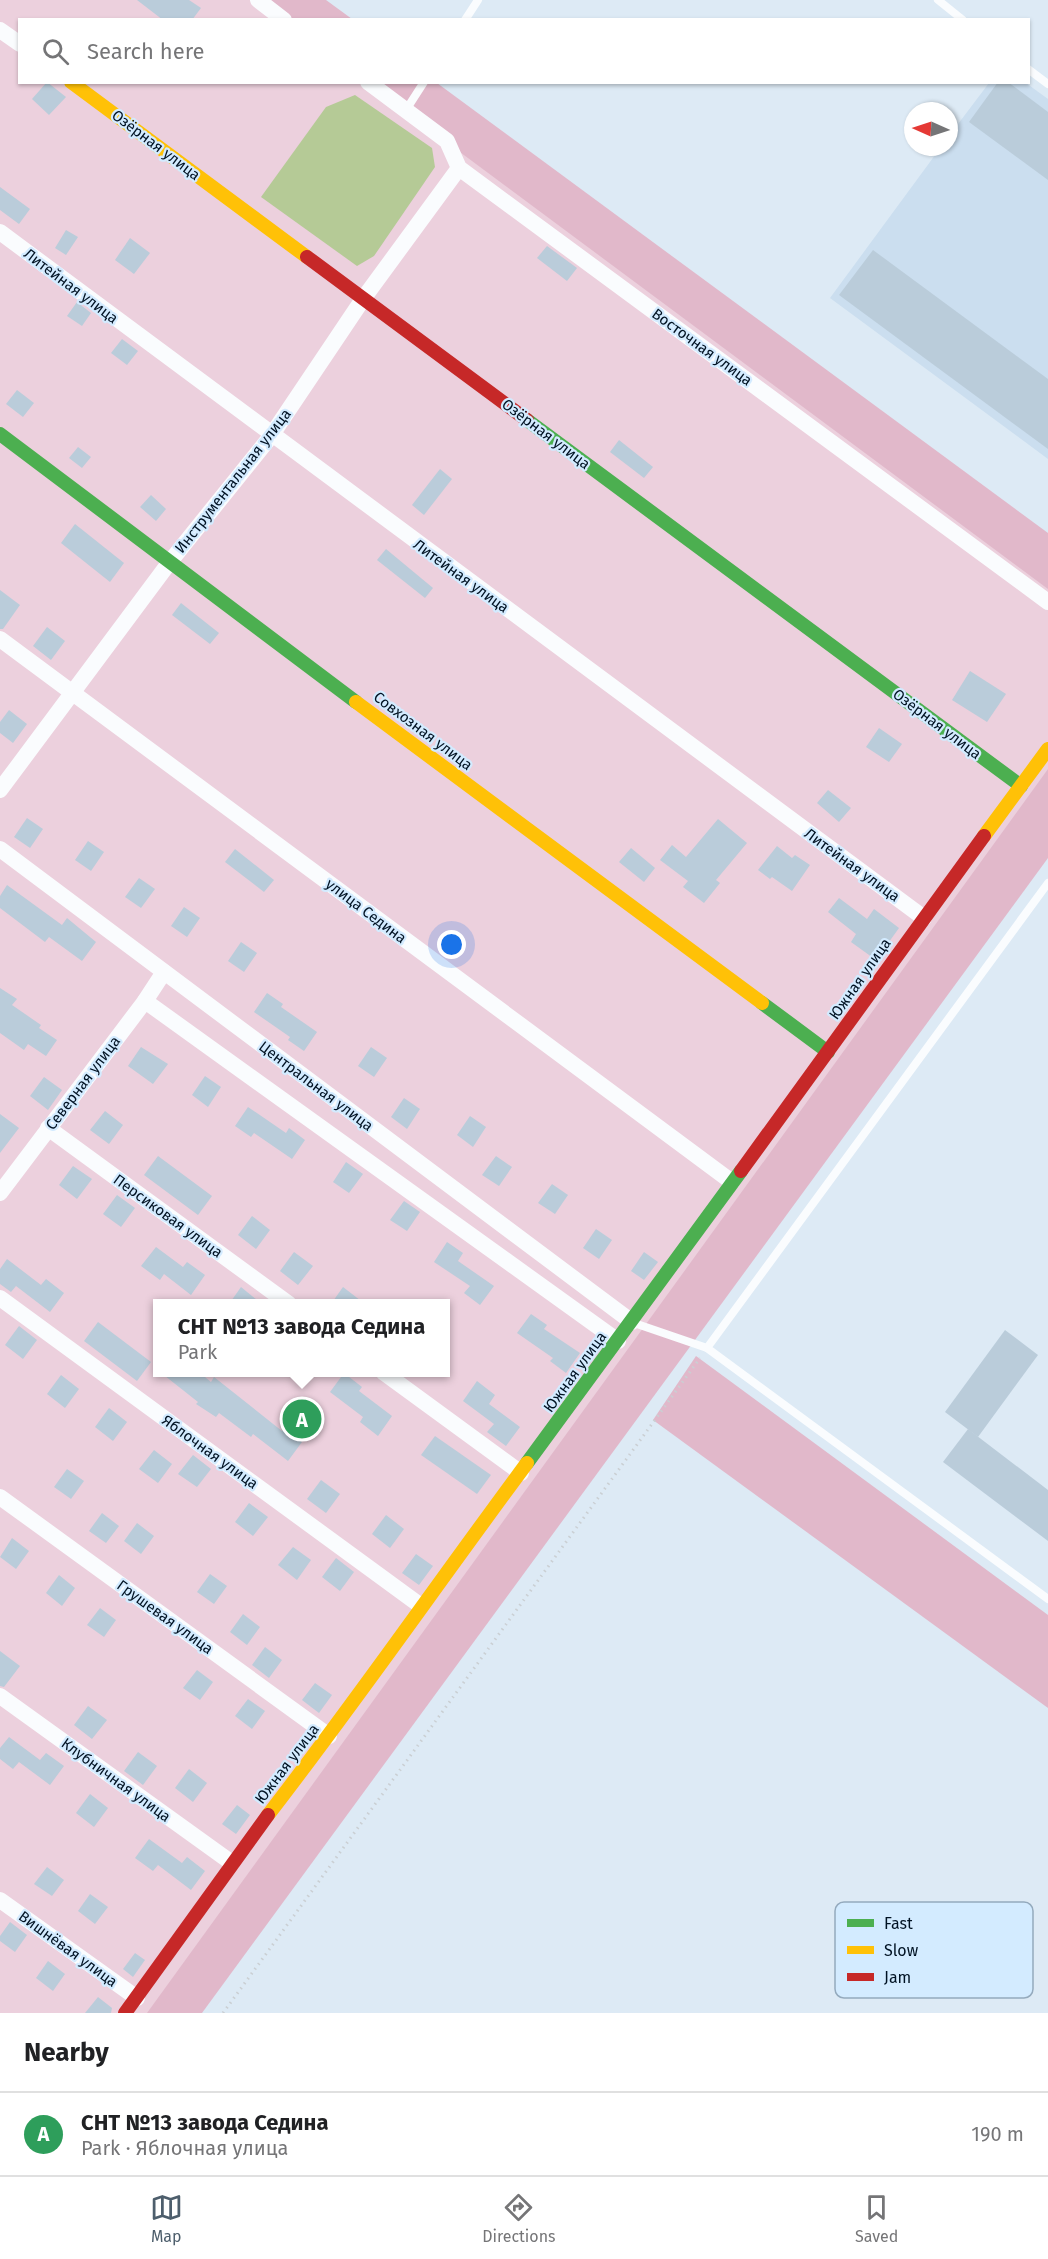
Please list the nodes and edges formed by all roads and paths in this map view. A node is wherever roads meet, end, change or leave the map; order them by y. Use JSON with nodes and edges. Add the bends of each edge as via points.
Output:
{"nodes":[{"id":1,"x":258,"y":0,"type":"edge"},
{"id":2,"x":478,"y":0,"type":"edge"},
{"id":3,"x":938,"y":0,"type":"edge"},
{"id":4,"x":281,"y":18,"type":"edge"},
{"id":5,"x":466,"y":18,"type":"edge"},
{"id":6,"x":960,"y":18,"type":"edge"},
{"id":7,"x":0,"y":30,"type":"edge"},
{"id":8,"x":18,"y":43,"type":"edge"},
{"id":9,"x":1030,"y":70,"type":"edge"},
{"id":10,"x":74,"y":84,"type":"edge"},
{"id":11,"x":371,"y":84,"type":"edge"},
{"id":12,"x":423,"y":84,"type":"edge"},
{"id":13,"x":1048,"y":84,"type":"edge"},
{"id":14,"x":406,"y":110,"type":"junction"},
{"id":15,"x":459,"y":168,"type":"junction"},
{"id":16,"x":0,"y":232,"type":"edge"},
{"id":17,"x":363,"y":299,"type":"junction"},
{"id":18,"x":0,"y":434,"type":"edge"},
{"id":19,"x":271,"y":436,"type":"junction"},
{"id":20,"x":169,"y":562,"type":"junction"},
{"id":21,"x":1048,"y":602,"type":"edge"},
{"id":22,"x":0,"y":639,"type":"edge"},
{"id":23,"x":71,"y":693,"type":"junction"},
{"id":24,"x":1048,"y":749,"type":"edge"},
{"id":25,"x":1021,"y":786,"type":"junction"},
{"id":26,"x":0,"y":790,"type":"edge"},
{"id":27,"x":0,"y":849,"type":"edge"},
{"id":28,"x":1048,"y":883,"type":"edge"},
{"id":29,"x":924,"y":918,"type":"junction"},
{"id":30,"x":164,"y":972,"type":"junction"},
{"id":31,"x":145,"y":1001,"type":"junction"},
{"id":32,"x":828,"y":1052,"type":"junction"},
{"id":33,"x":48,"y":1128,"type":"junction"},
{"id":34,"x":732,"y":1182,"type":"junction"},
{"id":35,"x":0,"y":1193,"type":"edge"},
{"id":36,"x":0,"y":1298,"type":"edge"},
{"id":37,"x":282,"y":1299,"type":"edge"},
{"id":38,"x":632,"y":1322,"type":"junction"},
{"id":39,"x":618,"y":1341,"type":"junction"},
{"id":40,"x":707,"y":1348,"type":"junction"},
{"id":41,"x":390,"y":1377,"type":"edge"},
{"id":42,"x":521,"y":1473,"type":"junction"},
{"id":43,"x":0,"y":1497,"type":"edge"},
{"id":44,"x":1048,"y":1599,"type":"edge"},
{"id":45,"x":421,"y":1606,"type":"junction"},
{"id":46,"x":0,"y":1696,"type":"edge"},
{"id":47,"x":329,"y":1736,"type":"junction"},
{"id":48,"x":232,"y":1863,"type":"junction"},
{"id":49,"x":0,"y":1900,"type":"edge"},
{"id":50,"x":137,"y":1998,"type":"junction"},
{"id":51,"x":125,"y":2013,"type":"edge"},
{"id":52,"x":223,"y":2013,"type":"edge"}],
"edges":[{"from":1,"to":4,"type":"street"},
{"from":2,"to":5,"type":"lane"},
{"from":3,"to":6,"type":"lane"},
{"from":7,"to":8,"type":"street"},
{"from":9,"to":13,"type":"lane"},
{"from":10,"to":17,"type":"street","name":"Озёрная улица"},
{"from":11,"to":14,"type":"street","name":"Восточная улица"},
{"from":12,"to":14,"type":"lane"},
{"from":14,"to":15,"type":"street","name":"Восточная улица","via":[[447,141]]},
{"from":15,"to":17,"type":"street","name":"Инструментальная улица"},
{"from":15,"to":21,"type":"street","name":"Восточная улица"},
{"from":16,"to":19,"type":"street","name":"Литейная улица"},
{"from":17,"to":19,"type":"street","name":"Инструментальная улица"},
{"from":17,"to":25,"type":"street","name":"Озёрная улица"},
{"from":18,"to":20,"type":"street","name":"Совхозная улица"},
{"from":19,"to":20,"type":"street","name":"Инструментальная улица"},
{"from":19,"to":29,"type":"street","name":"Литейная улица"},
{"from":20,"to":23,"type":"street","name":"Инструментальная улица"},
{"from":20,"to":32,"type":"street","name":"Совхозная улица"},
{"from":22,"to":23,"type":"street","name":"улица Седина"},
{"from":23,"to":26,"type":"street","name":"Инструментальная улица"},
{"from":23,"to":34,"type":"street","name":"улица Седина"},
{"from":24,"to":25,"type":"street","name":"Южная улица"},
{"from":25,"to":29,"type":"street","name":"Южная улица"},
{"from":27,"to":30,"type":"street","name":"Центральная улица"},
{"from":28,"to":40,"type":"lane"},
{"from":29,"to":32,"type":"street","name":"Южная улица"},
{"from":30,"to":31,"type":"street","name":"Северная улица"},
{"from":30,"to":38,"type":"street","name":"Центральная улица"},
{"from":31,"to":33,"type":"street","name":"Северная улица"},
{"from":31,"to":39,"type":"street","name":"Центральная улица"},
{"from":32,"to":34,"type":"street","name":"Южная улица"},
{"from":33,"to":35,"type":"street","name":"Северная улица"},
{"from":33,"to":37,"type":"street","name":"Персиковая улица"},
{"from":34,"to":38,"type":"street","name":"Южная улица"},
{"from":36,"to":45,"type":"street","name":"Яблочная улица"},
{"from":38,"to":39,"type":"street","name":"Южная улица"},
{"from":38,"to":40,"type":"lane"},
{"from":39,"to":42,"type":"street","name":"Южная улица"},
{"from":40,"to":44,"type":"lane"},
{"from":40,"to":52,"type":"path"},
{"from":41,"to":42,"type":"street"},
{"from":42,"to":45,"type":"street","name":"Южная улица"},
{"from":43,"to":47,"type":"street","name":"Грушевая улица"},
{"from":45,"to":47,"type":"street","name":"Южная улица"},
{"from":46,"to":48,"type":"street","name":"Клубничная улица"},
{"from":47,"to":48,"type":"street","name":"Южная улица"},
{"from":48,"to":50,"type":"street","name":"Южная улица"},
{"from":49,"to":50,"type":"street","name":"Вишнёвая улица"},
{"from":50,"to":51,"type":"street","name":"Южная улица"}]}
